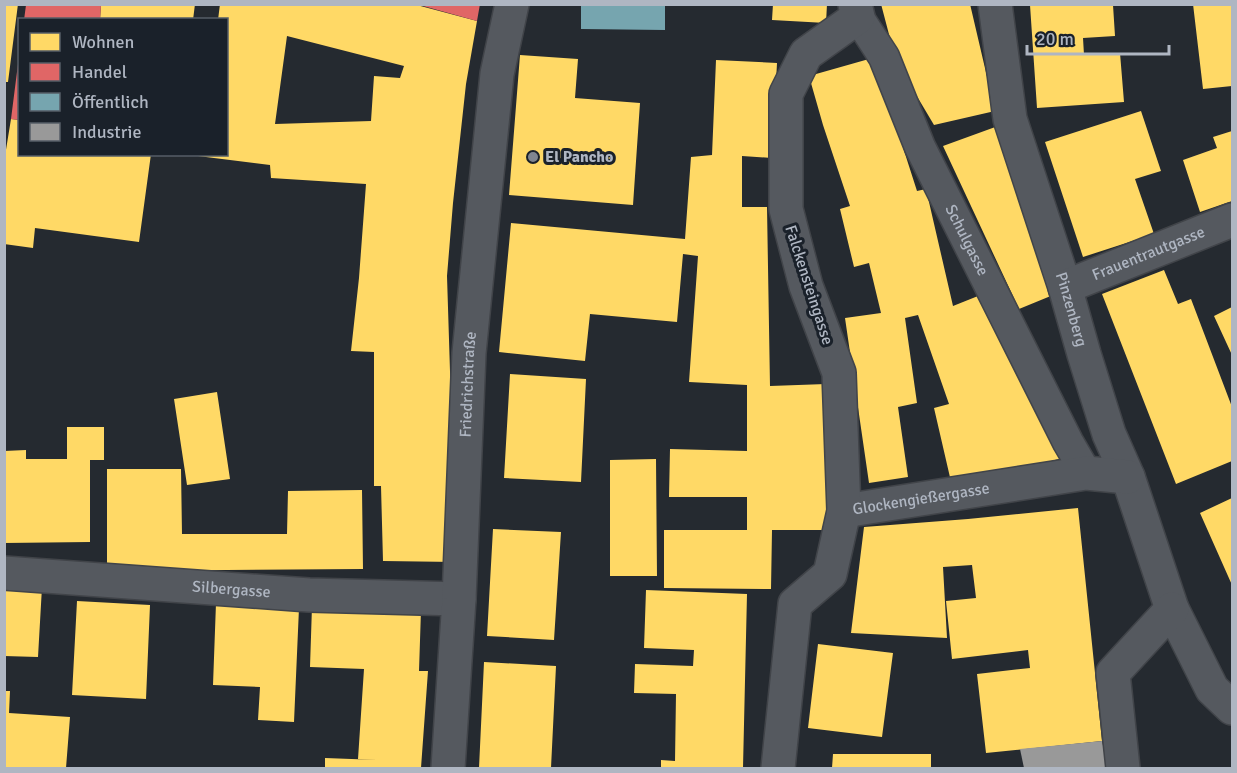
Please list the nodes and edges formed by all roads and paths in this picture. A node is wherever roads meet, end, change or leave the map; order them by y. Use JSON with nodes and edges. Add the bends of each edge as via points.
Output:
{"nodes":[{"id":1,"x":512,"y":4,"type":"edge"},
{"id":2,"x":995,"y":4,"type":"edge"},
{"id":3,"x":856,"y":11,"type":"edge"},
{"id":4,"x":1233,"y":220,"type":"edge"},
{"id":5,"x":1065,"y":287,"type":"junction"},
{"id":6,"x":1086,"y":473,"type":"junction"},
{"id":7,"x":1128,"y":477,"type":"junction"},
{"id":8,"x":844,"y":511,"type":"junction"},
{"id":9,"x":4,"y":573,"type":"edge"},
{"id":10,"x":459,"y":599,"type":"junction"},
{"id":11,"x":1172,"y":609,"type":"junction"},
{"id":12,"x":1233,"y":708,"type":"edge"},
{"id":13,"x":448,"y":768,"type":"edge"},
{"id":14,"x":778,"y":768,"type":"edge"},
{"id":15,"x":1123,"y":768,"type":"edge"}],
"edges":[{"from":1,"to":10,"type":"street","name":"Friedrichstraße","via":[[497,74],[469,353]]},
{"from":2,"to":5,"type":"street","name":"Pinzenberg","via":[[1010,119]]},
{"from":3,"to":6,"type":"street","name":"Schulgasse","via":[[884,57],[920,147]]},
{"from":3,"to":8,"type":"street","name":"Falckensteingasse","via":[[806,54],[786,94],[786,209],[806,286],[838,373]]},
{"from":4,"to":5,"type":"street","name":"Frauentrautgasse"},
{"from":5,"to":7,"type":"street","name":"Pinzenberg","via":[[1109,434]]},
{"from":6,"to":7,"type":"street","name":"Glockengießergasse"},
{"from":6,"to":8,"type":"street","name":"Glockengießergasse"},
{"from":7,"to":11,"type":"street","name":"Pinzenberg"},
{"from":8,"to":14,"type":"street","name":"Glockengießergasse","via":[[830,574],[795,604]]},
{"from":9,"to":10,"type":"street","name":"Silbergasse","via":[[309,595]]},
{"from":10,"to":13,"type":"street","name":"Friedrichstraße"},
{"from":11,"to":12,"type":"street","name":"Pinzenberg","via":[[1212,689]]},
{"from":11,"to":15,"type":"street","via":[[1113,673]]}]}
